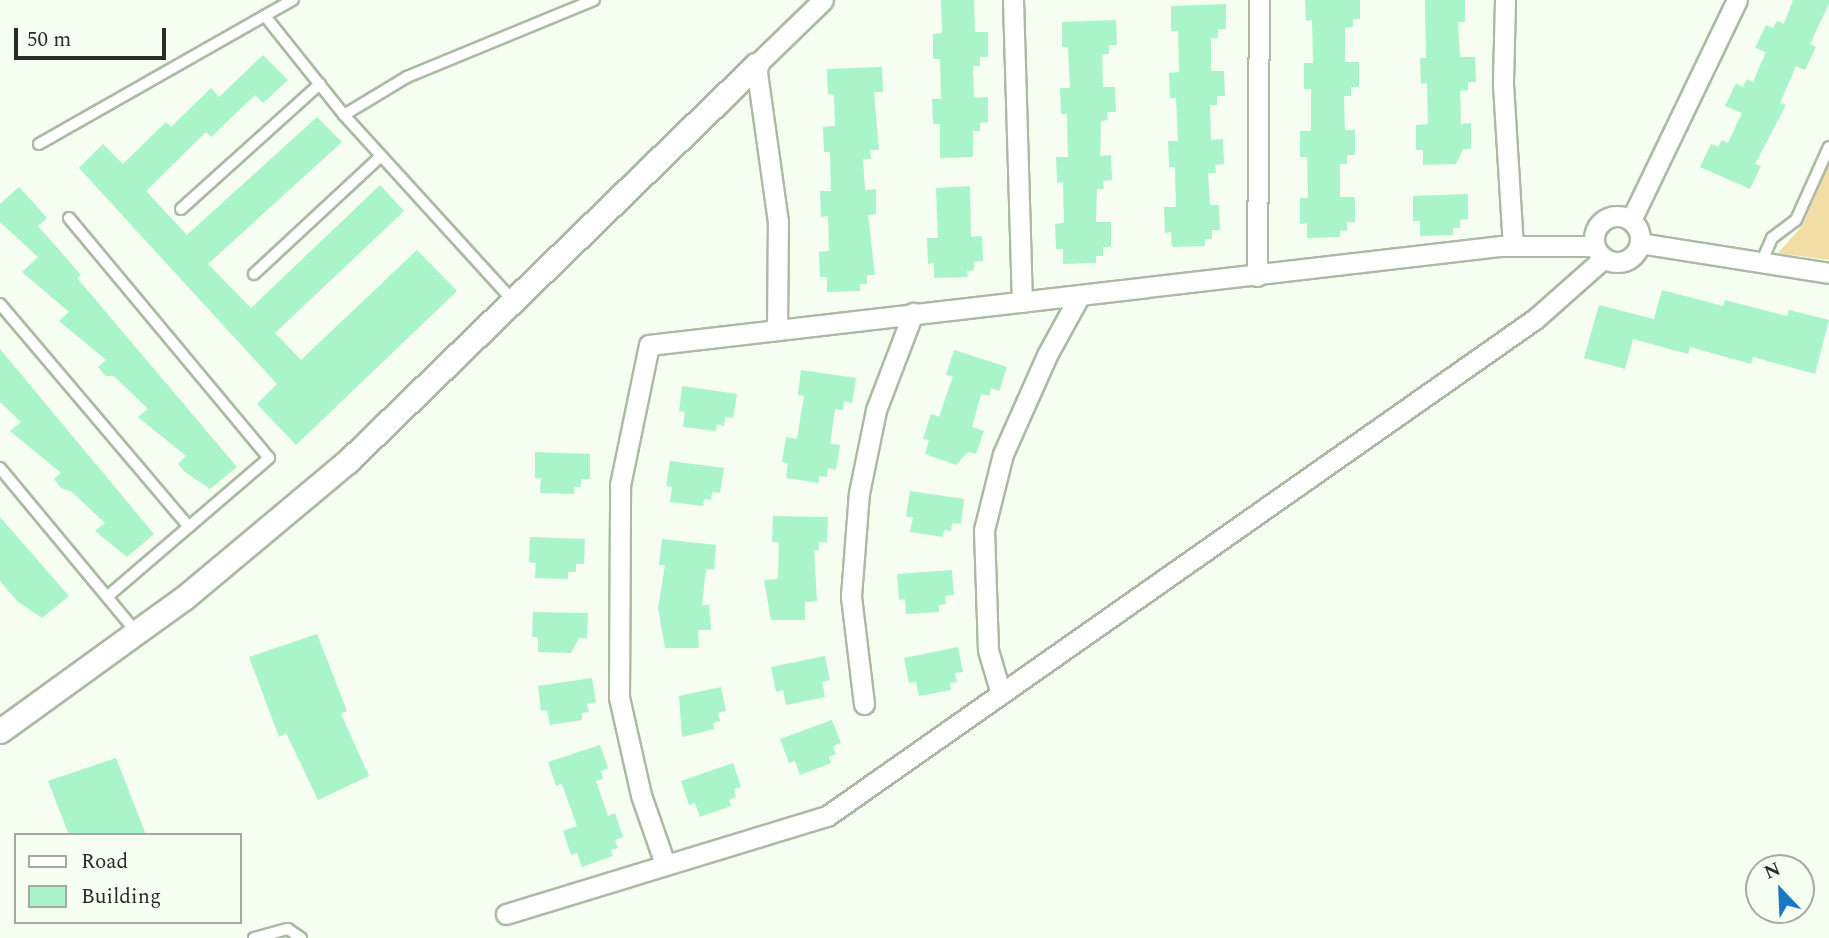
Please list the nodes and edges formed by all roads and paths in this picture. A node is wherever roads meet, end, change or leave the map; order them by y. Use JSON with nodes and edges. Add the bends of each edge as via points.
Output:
{"nodes":[{"id":1,"x":293,"y":0,"type":"edge"},
{"id":2,"x":594,"y":0,"type":"edge"},
{"id":3,"x":823,"y":0,"type":"edge"},
{"id":4,"x":1013,"y":0,"type":"edge"},
{"id":5,"x":1259,"y":0,"type":"edge"},
{"id":6,"x":1505,"y":0,"type":"edge"},
{"id":7,"x":1737,"y":0,"type":"edge"},
{"id":8,"x":265,"y":16,"type":"junction"},
{"id":9,"x":756,"y":65,"type":"junction"},
{"id":10,"x":320,"y":84,"type":"junction"},
{"id":11,"x":344,"y":115,"type":"junction"},
{"id":12,"x":39,"y":144,"type":"dead end"},
{"id":13,"x":1829,"y":147,"type":"edge"},
{"id":14,"x":381,"y":156,"type":"junction"},
{"id":15,"x":181,"y":209,"type":"dead end"},
{"id":16,"x":69,"y":218,"type":"dead end"},
{"id":17,"x":1631,"y":220,"type":"junction"},
{"id":18,"x":1640,"y":243,"type":"junction"},
{"id":19,"x":1513,"y":246,"type":"junction"},
{"id":20,"x":1599,"y":252,"type":"junction"},
{"id":21,"x":1761,"y":264,"type":"junction"},
{"id":22,"x":1829,"y":273,"type":"edge"},
{"id":23,"x":254,"y":274,"type":"dead end"},
{"id":24,"x":1257,"y":276,"type":"junction"},
{"id":25,"x":1080,"y":295,"type":"junction"},
{"id":26,"x":513,"y":302,"type":"junction"},
{"id":27,"x":1022,"y":302,"type":"junction"},
{"id":28,"x":0,"y":304,"type":"edge"},
{"id":29,"x":913,"y":313,"type":"junction"},
{"id":30,"x":777,"y":330,"type":"junction"},
{"id":31,"x":0,"y":468,"type":"edge"},
{"id":32,"x":189,"y":527,"type":"junction"},
{"id":33,"x":107,"y":597,"type":"junction"},
{"id":34,"x":136,"y":632,"type":"junction"},
{"id":35,"x":1001,"y":694,"type":"junction"},
{"id":36,"x":864,"y":704,"type":"dead end"},
{"id":37,"x":0,"y":731,"type":"edge"},
{"id":38,"x":665,"y":864,"type":"junction"},
{"id":39,"x":506,"y":914,"type":"dead end"},
{"id":40,"x":254,"y":938,"type":"edge"},
{"id":41,"x":301,"y":938,"type":"edge"}],
"edges":[{"from":1,"to":8,"type":"lane"},
{"from":2,"to":11,"type":"lane","via":[[418,72]]},
{"from":3,"to":9,"type":"street"},
{"from":4,"to":27,"type":"street"},
{"from":5,"to":24,"type":"street"},
{"from":6,"to":19,"type":"street","via":[[1503,84]]},
{"from":7,"to":17,"type":"street"},
{"from":8,"to":10,"type":"lane"},
{"from":8,"to":12,"type":"lane"},
{"from":9,"to":26,"type":"street"},
{"from":9,"to":30,"type":"street","via":[[778,222]]},
{"from":10,"to":11,"type":"lane"},
{"from":10,"to":15,"type":"lane"},
{"from":11,"to":14,"type":"lane"},
{"from":13,"to":21,"type":"lane","via":[[1796,220],[1772,238]]},
{"from":14,"to":23,"type":"lane"},
{"from":14,"to":26,"type":"lane"},
{"from":16,"to":32,"type":"lane","via":[[269,458]]},
{"from":17,"to":18,"type":"street","via":[[1638,227]]},
{"from":17,"to":20,"type":"street","via":[[1619,215],[1604,218],[1595,230]]},
{"from":18,"to":20,"type":"street","via":[[1626,260]]},
{"from":18,"to":21,"type":"street"},
{"from":19,"to":20,"type":"street"},
{"from":19,"to":24,"type":"street"},
{"from":20,"to":35,"type":"street","via":[[1535,318]]},
{"from":21,"to":22,"type":"street"},
{"from":24,"to":25,"type":"street"},
{"from":25,"to":27,"type":"street"},
{"from":25,"to":35,"type":"street","via":[[1047,355],[1003,454],[984,530],[988,650]]},
{"from":26,"to":34,"type":"street","via":[[348,461]]},
{"from":27,"to":29,"type":"street"},
{"from":28,"to":32,"type":"lane"},
{"from":29,"to":30,"type":"street"},
{"from":29,"to":36,"type":"street","via":[[876,410],[859,494],[851,596]]},
{"from":30,"to":38,"type":"street","via":[[649,345],[635,401],[620,485],[619,698],[641,795]]},
{"from":31,"to":33,"type":"lane"},
{"from":32,"to":33,"type":"lane"},
{"from":33,"to":34,"type":"lane"},
{"from":34,"to":37,"type":"street"},
{"from":35,"to":38,"type":"street","via":[[827,816]]},
{"from":38,"to":39,"type":"street"},
{"from":40,"to":41,"type":"lane","via":[[288,929]]}]}
